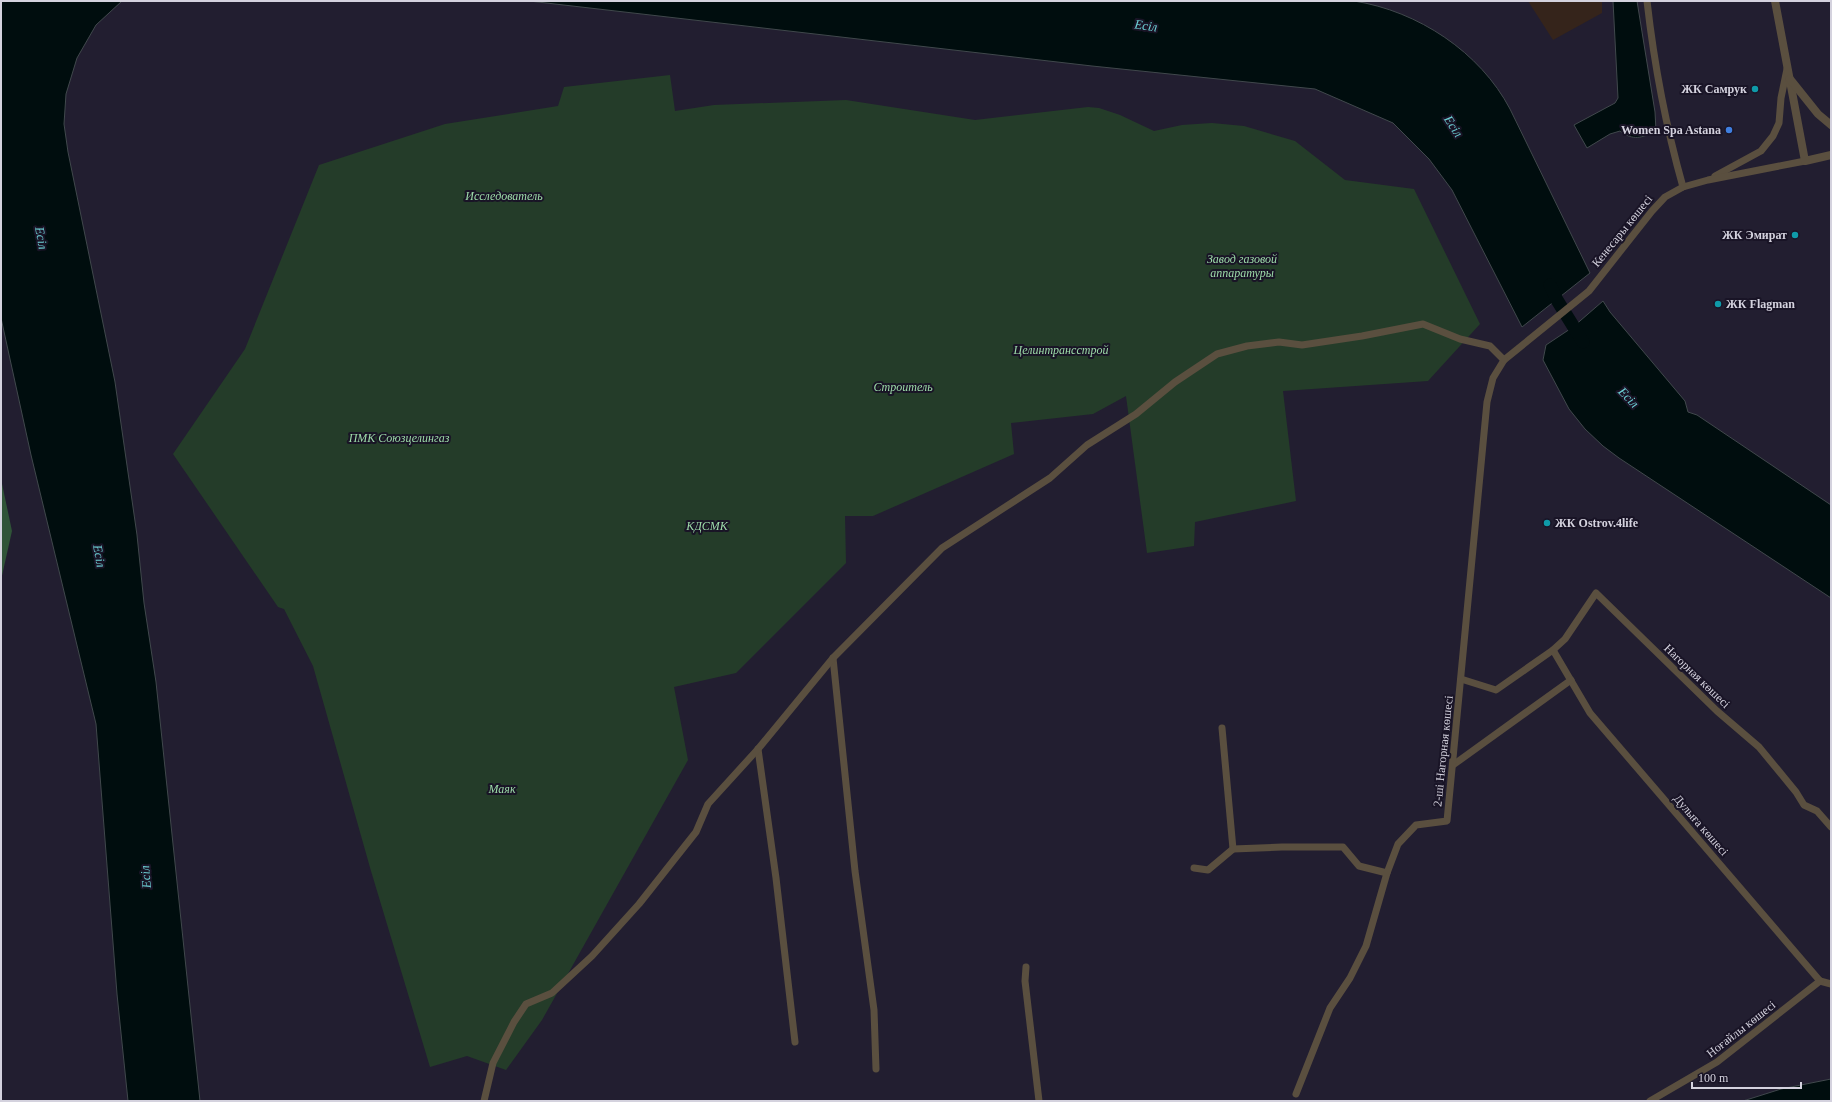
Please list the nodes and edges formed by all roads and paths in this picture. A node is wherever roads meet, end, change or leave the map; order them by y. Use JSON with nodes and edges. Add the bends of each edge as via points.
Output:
{"nodes":[{"id":1,"x":1647,"y":1,"type":"edge"},
{"id":2,"x":1775,"y":1,"type":"edge"},
{"id":3,"x":1787,"y":68,"type":"junction"},
{"id":4,"x":1789,"y":77,"type":"junction"},
{"id":5,"x":1831,"y":124,"type":"edge"},
{"id":6,"x":1831,"y":155,"type":"edge"},
{"id":7,"x":1805,"y":161,"type":"junction"},
{"id":8,"x":1708,"y":180,"type":"junction"},
{"id":9,"x":1683,"y":187,"type":"junction"},
{"id":10,"x":1504,"y":360,"type":"junction"},
{"id":11,"x":1553,"y":650,"type":"junction"},
{"id":12,"x":833,"y":658,"type":"junction"},
{"id":13,"x":1461,"y":679,"type":"junction"},
{"id":14,"x":1571,"y":680,"type":"junction"},
{"id":15,"x":1222,"y":728,"type":"dead end"},
{"id":16,"x":758,"y":749,"type":"junction"},
{"id":17,"x":1453,"y":765,"type":"junction"},
{"id":18,"x":1831,"y":827,"type":"edge"},
{"id":19,"x":1233,"y":849,"type":"junction"},
{"id":20,"x":1194,"y":868,"type":"dead end"},
{"id":21,"x":1387,"y":874,"type":"junction"},
{"id":22,"x":1026,"y":967,"type":"dead end"},
{"id":23,"x":1820,"y":980,"type":"junction"},
{"id":24,"x":1831,"y":984,"type":"edge"},
{"id":25,"x":796,"y":1042,"type":"dead end"},
{"id":26,"x":876,"y":1069,"type":"dead end"},
{"id":27,"x":1296,"y":1094,"type":"dead end"},
{"id":28,"x":484,"y":1101,"type":"edge"},
{"id":29,"x":1039,"y":1101,"type":"edge"},
{"id":30,"x":1650,"y":1101,"type":"edge"}],
"edges":[{"from":1,"to":9,"type":"street","via":[[1649,25],[1672,149]]},
{"from":2,"to":3,"type":"street"},
{"from":3,"to":4,"type":"street"},
{"from":3,"to":8,"type":"street","via":[[1781,98],[1780,123],[1770,142],[1761,151]]},
{"from":4,"to":5,"type":"street","via":[[1818,114]]},
{"from":4,"to":7,"type":"street"},
{"from":6,"to":7,"type":"street","name":"Кенесары көшесі"},
{"from":7,"to":8,"type":"street","name":"Кенесары көшесі"},
{"from":8,"to":9,"type":"street","name":"Кенесары көшесі"},
{"from":9,"to":10,"type":"street","name":"Кенесары көшесі","via":[[1665,197],[1652,211],[1589,291]]},
{"from":10,"to":12,"type":"street","via":[[1490,346],[1460,339],[1423,324],[1302,344],[1279,342],[1247,346],[1217,354],[1175,382],[1136,414],[1087,445],[1050,478],[942,548]]},
{"from":10,"to":13,"type":"street","name":"2-ші Нагорная көшесі","via":[[1493,378],[1487,402]]},
{"from":11,"to":13,"type":"street","via":[[1496,690]]},
{"from":11,"to":14,"type":"street","name":"Дулыға көшесі"},
{"from":11,"to":18,"type":"street","name":"Нагорная көшесі","via":[[1565,639],[1596,593],[1759,747],[1804,805],[1817,811]]},
{"from":12,"to":16,"type":"street"},
{"from":12,"to":26,"type":"street","via":[[854,863],[874,1010]]},
{"from":13,"to":17,"type":"street","name":"2-ші Нагорная көшесі"},
{"from":14,"to":17,"type":"street"},
{"from":14,"to":23,"type":"street","name":"Дулыға көшесі","via":[[1590,713]]},
{"from":15,"to":19,"type":"street"},
{"from":16,"to":25,"type":"street"},
{"from":16,"to":28,"type":"street","via":[[708,804],[696,832],[639,904],[592,956],[552,993],[526,1004],[493,1063]]},
{"from":17,"to":21,"type":"street","name":"2-ші Нагорная көшесі","via":[[1447,821],[1416,825],[1398,844]]},
{"from":19,"to":20,"type":"street","via":[[1208,870]]},
{"from":19,"to":21,"type":"street","via":[[1343,847],[1359,866]]},
{"from":21,"to":27,"type":"street","name":"2-ші Нагорная көшесі","via":[[1366,946],[1350,978],[1330,1008]]},
{"from":22,"to":29,"type":"street"},
{"from":23,"to":24,"type":"street"},
{"from":23,"to":30,"type":"street","name":"Ноғайлы көшесі","via":[[1717,1062]]}]}
